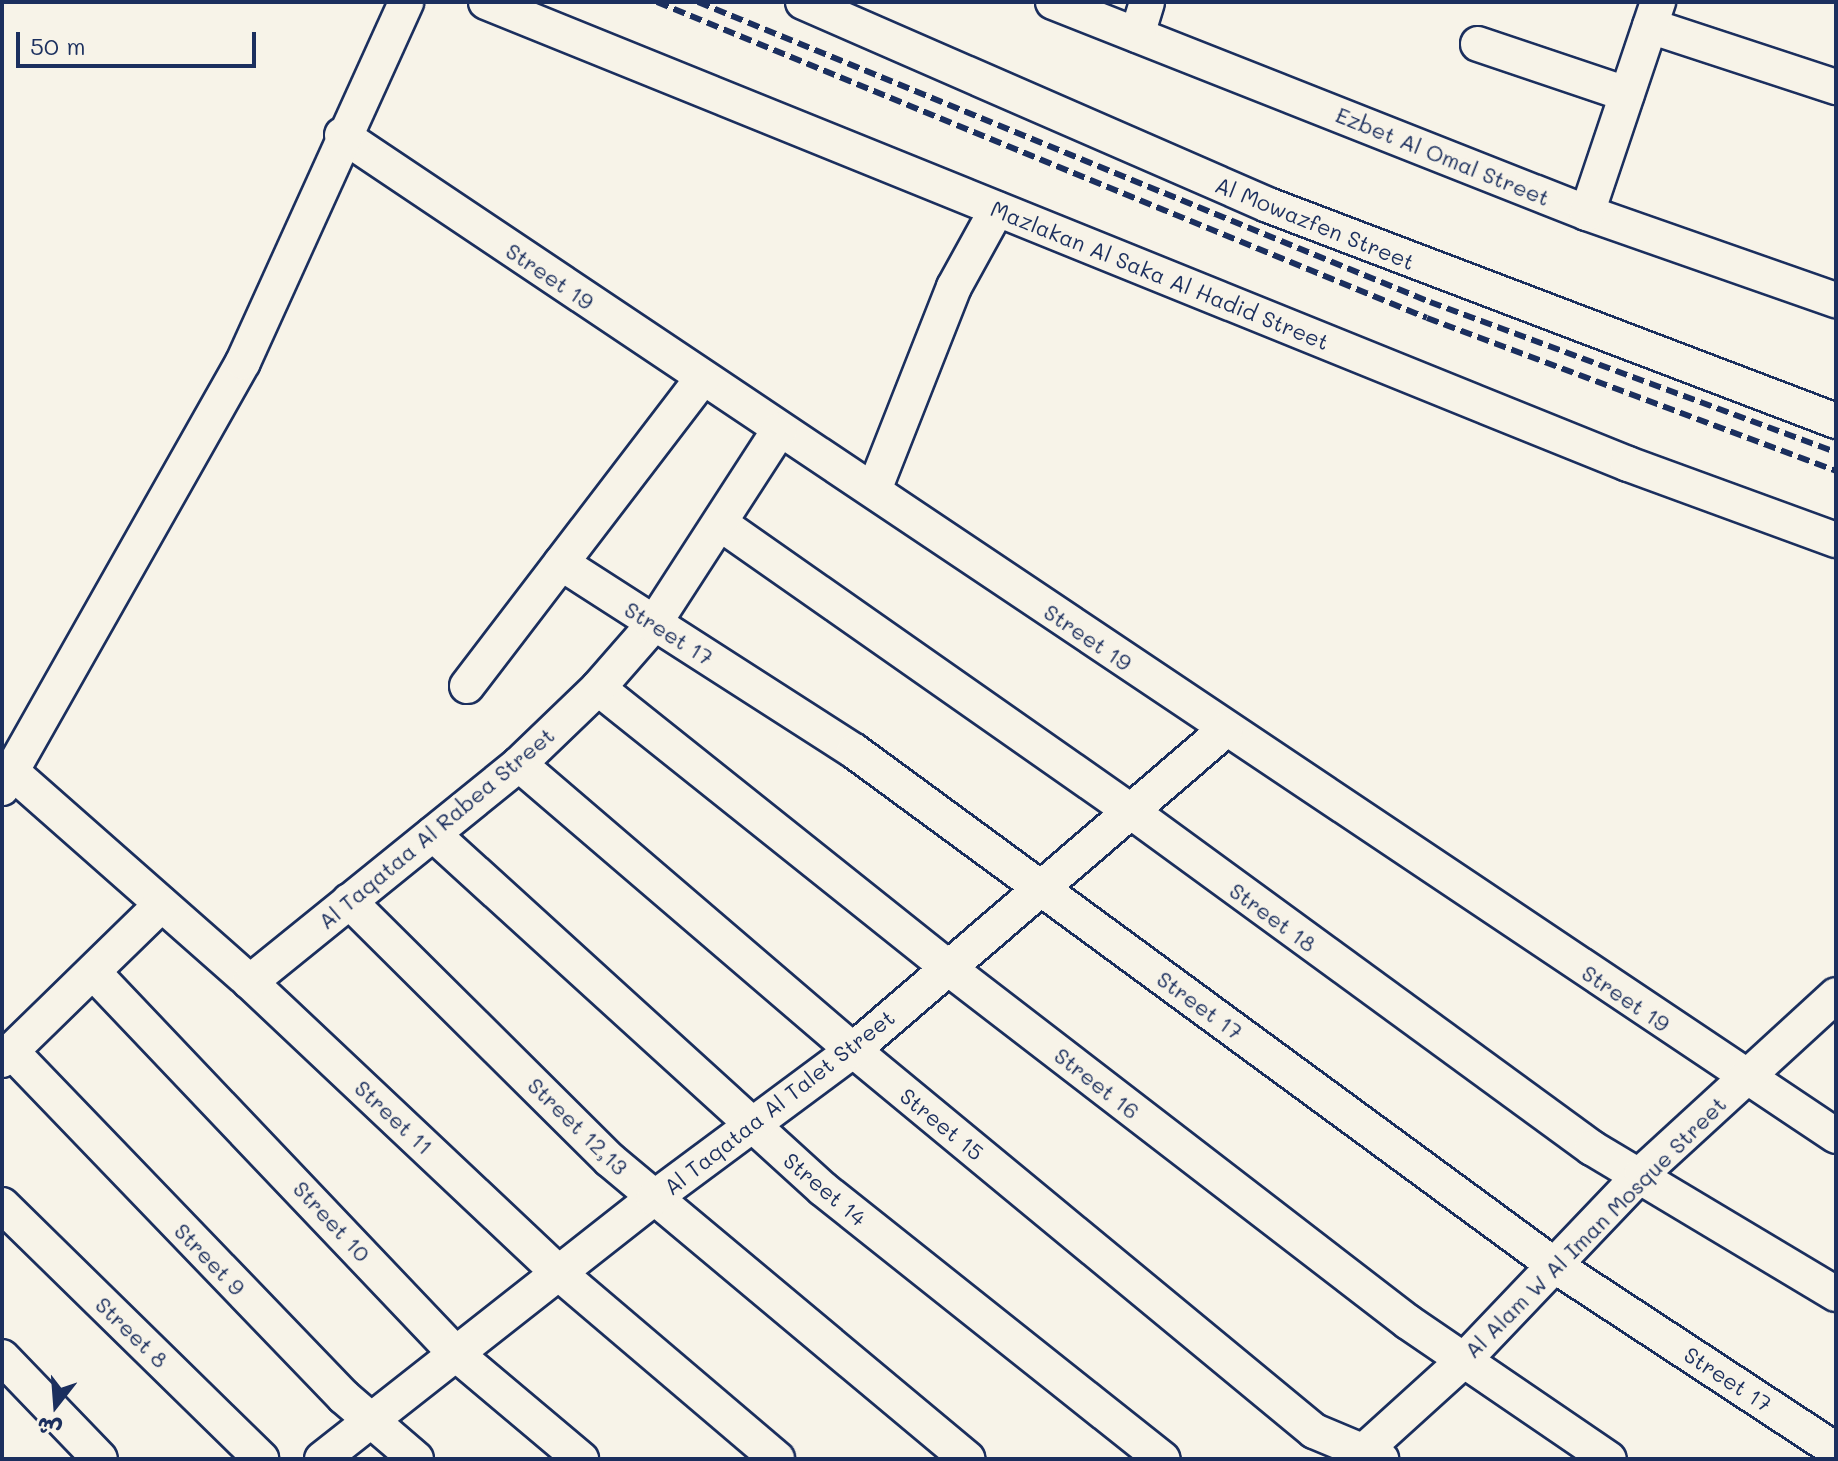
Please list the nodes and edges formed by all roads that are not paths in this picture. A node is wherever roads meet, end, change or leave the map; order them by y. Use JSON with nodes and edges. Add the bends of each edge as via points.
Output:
{"nodes":[{"id":1,"x":406,"y":2,"type":"edge"},
{"id":2,"x":486,"y":2,"type":"edge"},
{"id":3,"x":803,"y":2,"type":"edge"},
{"id":4,"x":1053,"y":2,"type":"edge"},
{"id":5,"x":1147,"y":2,"type":"edge"},
{"id":6,"x":1654,"y":14,"type":"edge"},
{"id":7,"x":1137,"y":35,"type":"junction"},
{"id":8,"x":1478,"y":44,"type":"dead end"},
{"id":9,"x":1836,"y":87,"type":"edge"},
{"id":10,"x":1627,"y":94,"type":"junction"},
{"id":11,"x":342,"y":135,"type":"junction"},
{"id":12,"x":997,"y":209,"type":"junction"},
{"id":13,"x":1587,"y":213,"type":"junction"},
{"id":14,"x":1836,"y":300,"type":"edge"},
{"id":15,"x":702,"y":379,"type":"junction"},
{"id":16,"x":1836,"y":421,"type":"edge"},
{"id":17,"x":779,"y":430,"type":"junction"},
{"id":18,"x":874,"y":490,"type":"junction"},
{"id":19,"x":721,"y":524,"type":"junction"},
{"id":20,"x":1836,"y":540,"type":"edge"},
{"id":21,"x":561,"y":563,"type":"junction"},
{"id":22,"x":653,"y":625,"type":"junction"},
{"id":23,"x":467,"y":686,"type":"dead end"},
{"id":24,"x":598,"y":688,"type":"junction"},
{"id":25,"x":1225,"y":730,"type":"junction"},
{"id":26,"x":519,"y":764,"type":"junction"},
{"id":27,"x":7,"y":780,"type":"edge"},
{"id":28,"x":1132,"y":812,"type":"junction"},
{"id":29,"x":433,"y":834,"type":"junction"},
{"id":30,"x":1040,"y":887,"type":"junction"},
{"id":31,"x":349,"y":901,"type":"junction"},
{"id":32,"x":162,"y":904,"type":"junction"},
{"id":33,"x":947,"y":967,"type":"junction"},
{"id":34,"x":93,"y":972,"type":"junction"},
{"id":35,"x":250,"y":982,"type":"junction"},
{"id":36,"x":1836,"y":995,"type":"edge"},
{"id":37,"x":853,"y":1050,"type":"junction"},
{"id":38,"x":6,"y":1056,"type":"edge"},
{"id":39,"x":1744,"y":1077,"type":"junction"},
{"id":40,"x":752,"y":1126,"type":"junction"},
{"id":41,"x":1836,"y":1136,"type":"edge"},
{"id":42,"x":1642,"y":1173,"type":"junction"},
{"id":43,"x":654,"y":1198,"type":"junction"},
{"id":44,"x":2,"y":1205,"type":"edge"},
{"id":45,"x":1554,"y":1265,"type":"junction"},
{"id":46,"x":560,"y":1274,"type":"junction"},
{"id":47,"x":1836,"y":1294,"type":"edge"},
{"id":48,"x":455,"y":1353,"type":"junction"},
{"id":49,"x":2,"y":1357,"type":"edge"},
{"id":50,"x":1464,"y":1360,"type":"junction"},
{"id":51,"x":373,"y":1419,"type":"junction"},
{"id":52,"x":1836,"y":1450,"type":"edge"},
{"id":53,"x":1367,"y":1456,"type":"edge"},
{"id":54,"x":100,"y":1459,"type":"edge"},
{"id":55,"x":261,"y":1459,"type":"edge"},
{"id":56,"x":322,"y":1459,"type":"edge"},
{"id":57,"x":416,"y":1459,"type":"edge"},
{"id":58,"x":581,"y":1459,"type":"edge"},
{"id":59,"x":777,"y":1459,"type":"edge"},
{"id":60,"x":967,"y":1459,"type":"edge"},
{"id":61,"x":1163,"y":1459,"type":"edge"},
{"id":62,"x":1609,"y":1459,"type":"edge"}],
"edges":[{"from":1,"to":11,"type":"street"},
{"from":2,"to":12,"type":"street","name":"Mazlakan Al Saka Al Hadid Street"},
{"from":3,"to":16,"type":"street","name":"Al Mowazfen Street","via":[[1268,205]]},
{"from":4,"to":7,"type":"street","name":"Ezbet Al Omal Street"},
{"from":5,"to":7,"type":"street"},
{"from":6,"to":9,"type":"street"},
{"from":6,"to":10,"type":"street"},
{"from":7,"to":13,"type":"street","name":"Ezbet Al Omal Street"},
{"from":8,"to":10,"type":"street"},
{"from":10,"to":13,"type":"street"},
{"from":11,"to":15,"type":"street","name":"Street 19"},
{"from":11,"to":27,"type":"street","via":[[243,362]]},
{"from":12,"to":18,"type":"street","via":[[954,287]]},
{"from":12,"to":20,"type":"street","name":"Mazlakan Al Saka Al Hadid Street","via":[[1628,464]]},
{"from":13,"to":14,"type":"street","name":"Ezbet Al Omal Street"},
{"from":15,"to":17,"type":"street","name":"Street 19"},
{"from":15,"to":21,"type":"street"},
{"from":17,"to":18,"type":"street","name":"Street 19"},
{"from":17,"to":19,"type":"street","name":"Al Taqataa Al Rabea Street"},
{"from":18,"to":25,"type":"street","name":"Street 19"},
{"from":19,"to":22,"type":"street","name":"Al Taqataa Al Rabea Street"},
{"from":19,"to":28,"type":"street","name":"Street 18"},
{"from":21,"to":22,"type":"street","name":"Street 17"},
{"from":21,"to":23,"type":"street"},
{"from":22,"to":24,"type":"street","name":"Al Taqataa Al Rabea Street"},
{"from":22,"to":30,"type":"street","name":"Street 17","via":[[854,751]]},
{"from":24,"to":26,"type":"street","name":"Al Taqataa Al Rabea Street"},
{"from":24,"to":33,"type":"street","name":"Street 16"},
{"from":25,"to":28,"type":"street","name":"Al Taqataa Al Talet Street"},
{"from":25,"to":39,"type":"street","name":"Street 19"},
{"from":26,"to":29,"type":"street","name":"Al Taqataa Al Rabea Street"},
{"from":26,"to":37,"type":"street","name":"Street 15"},
{"from":27,"to":32,"type":"street","name":"Street 11"},
{"from":28,"to":30,"type":"street","name":"Al Taqataa Al Talet Street"},
{"from":28,"to":42,"type":"street","name":"Street 18","via":[[1592,1148]]},
{"from":29,"to":31,"type":"street","name":"Al Taqataa Al Rabea Street"},
{"from":29,"to":40,"type":"street","name":"Street 14"},
{"from":30,"to":33,"type":"street","name":"Al Taqataa Al Talet Street"},
{"from":30,"to":45,"type":"street","name":"Street 17"},
{"from":31,"to":35,"type":"street","name":"Al Taqataa Al Rabea Street"},
{"from":31,"to":43,"type":"street","name":"Street 12,13"},
{"from":32,"to":34,"type":"street"},
{"from":32,"to":35,"type":"street","name":"Street 11"},
{"from":33,"to":37,"type":"street","name":"Al Taqataa Al Talet Street"},
{"from":33,"to":50,"type":"street","name":"Street 16"},
{"from":34,"to":38,"type":"street"},
{"from":34,"to":48,"type":"street","name":"Street 10"},
{"from":35,"to":46,"type":"street","name":"Street 11"},
{"from":36,"to":39,"type":"street","name":"Al Alam W Al Iman Mosque Street"},
{"from":37,"to":40,"type":"street","name":"Al Taqataa Al Talet Street"},
{"from":37,"to":53,"type":"street","name":"Street 15","via":[[1314,1431]]},
{"from":38,"to":51,"type":"street","name":"Street 9","via":[[344,1397]]},
{"from":39,"to":41,"type":"street","name":"Street 19"},
{"from":39,"to":42,"type":"street","name":"Al Alam W Al Iman Mosque Street"},
{"from":40,"to":43,"type":"street","name":"Al Taqataa Al Talet Street"},
{"from":40,"to":61,"type":"street","name":"Street 14","via":[[823,1189]]},
{"from":42,"to":45,"type":"street","name":"Al Alam W Al Iman Mosque Street"},
{"from":42,"to":47,"type":"street","name":"Street 18"},
{"from":43,"to":46,"type":"street","name":"Al Taqataa Al Talet Street"},
{"from":43,"to":60,"type":"street","name":"Street 12,13"},
{"from":44,"to":55,"type":"street","name":"Street 8"},
{"from":45,"to":50,"type":"street","name":"Al Alam W Al Iman Mosque Street"},
{"from":45,"to":52,"type":"street","name":"Street 17"},
{"from":46,"to":48,"type":"street","name":"Al Taqataa Al Talet Street"},
{"from":46,"to":59,"type":"street","name":"Street 11"},
{"from":48,"to":51,"type":"street","name":"Al Taqataa Al Talet Street"},
{"from":48,"to":58,"type":"street","name":"Street 10"},
{"from":49,"to":54,"type":"street"},
{"from":50,"to":53,"type":"street","name":"Al Alam W Al Iman Mosque Street"},
{"from":50,"to":62,"type":"street","name":"Street 16"},
{"from":51,"to":56,"type":"street","name":"Al Taqataa Al Talet Street"},
{"from":51,"to":57,"type":"street","name":"Street 9"}]}
